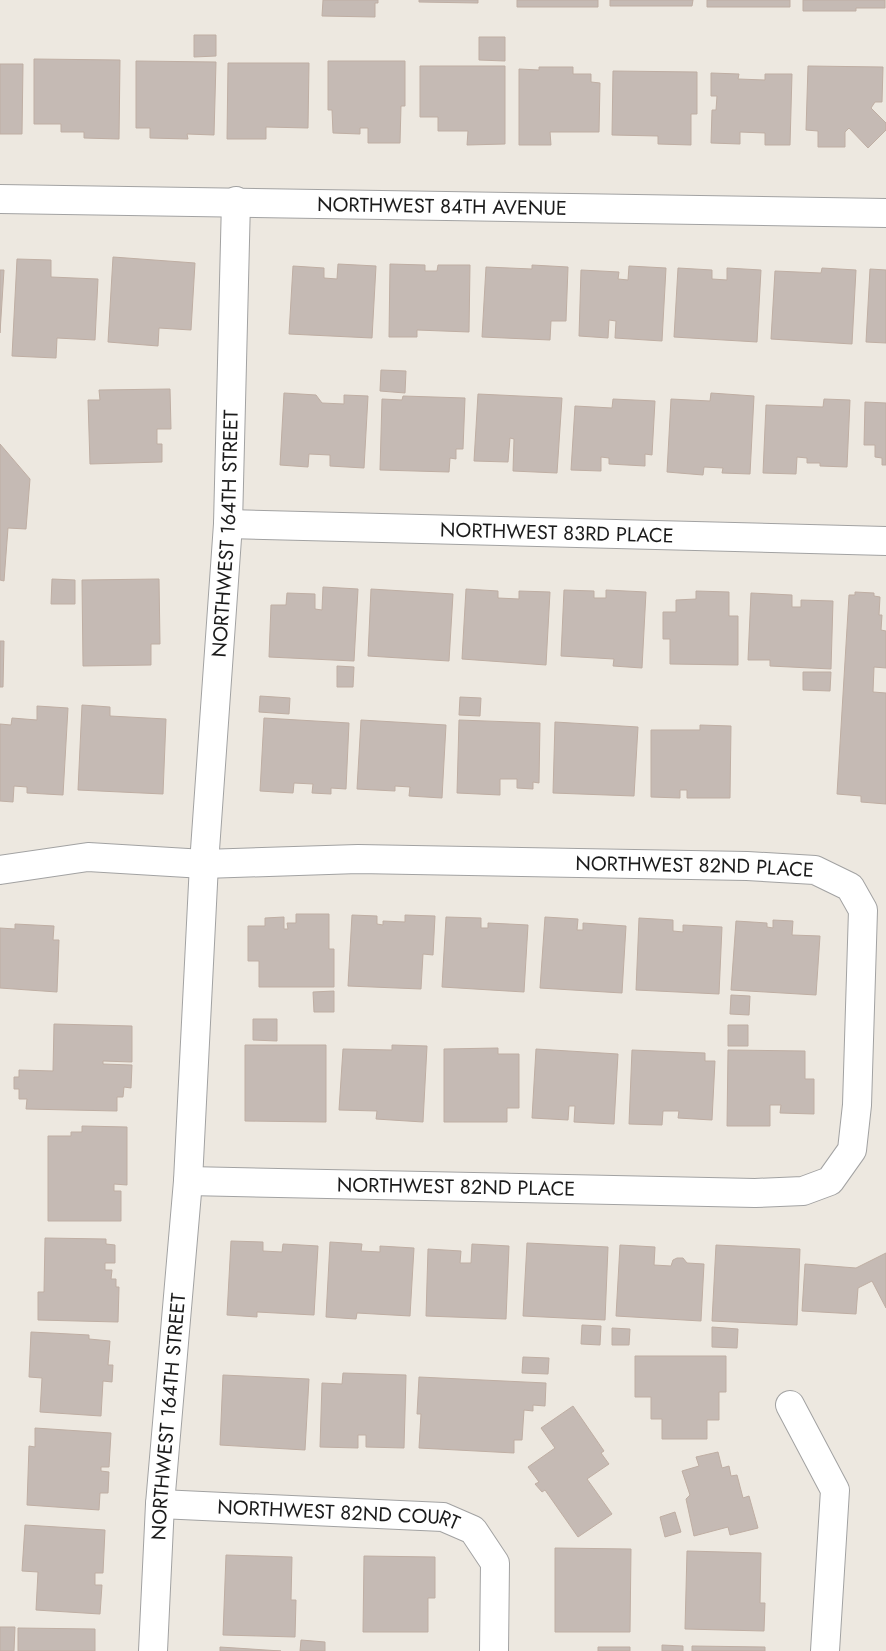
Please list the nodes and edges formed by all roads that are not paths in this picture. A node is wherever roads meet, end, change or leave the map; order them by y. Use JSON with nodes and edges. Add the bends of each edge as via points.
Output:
{"nodes":[{"id":1,"x":0,"y":199,"type":"edge"},
{"id":2,"x":236,"y":202,"type":"junction"},
{"id":3,"x":886,"y":213,"type":"edge"},
{"id":4,"x":228,"y":524,"type":"junction"},
{"id":5,"x":886,"y":541,"type":"edge"},
{"id":6,"x":204,"y":864,"type":"junction"},
{"id":7,"x":0,"y":870,"type":"edge"},
{"id":8,"x":188,"y":1181,"type":"junction"},
{"id":9,"x":790,"y":1406,"type":"dead end"},
{"id":10,"x":160,"y":1504,"type":"junction"},
{"id":11,"x":152,"y":1651,"type":"edge"},
{"id":12,"x":494,"y":1651,"type":"edge"},
{"id":13,"x":825,"y":1651,"type":"edge"}],
"edges":[{"from":1,"to":2,"type":"street","name":"NORTHWEST 84TH AVENUE"},
{"from":2,"to":3,"type":"street","name":"NORTHWEST 84TH AVENUE"},
{"from":2,"to":4,"type":"street","name":"NORTHWEST 164TH STREET"},
{"from":4,"to":5,"type":"street","name":"NORTHWEST 83RD PLACE"},
{"from":4,"to":6,"type":"street","name":"NORTHWEST 164TH STREET"},
{"from":6,"to":7,"type":"street","name":"NORTHWEST 82ND PLACE","via":[[88,857]]},
{"from":6,"to":8,"type":"street"},
{"from":6,"to":8,"type":"street","name":"NORTHWEST 82ND PLACE","via":[[358,859],[815,870],[850,887],[863,910],[857,1105],[852,1150],[830,1181],[803,1191],[755,1193]]},
{"from":8,"to":10,"type":"street","name":"NORTHWEST 164TH STREET"},
{"from":9,"to":13,"type":"street","via":[[835,1490]]},
{"from":10,"to":11,"type":"street","name":"NORTHWEST 164TH STREET"},
{"from":10,"to":12,"type":"street","name":"NORTHWEST 82ND COURT","via":[[443,1517],[474,1530],[495,1563]]}]}
